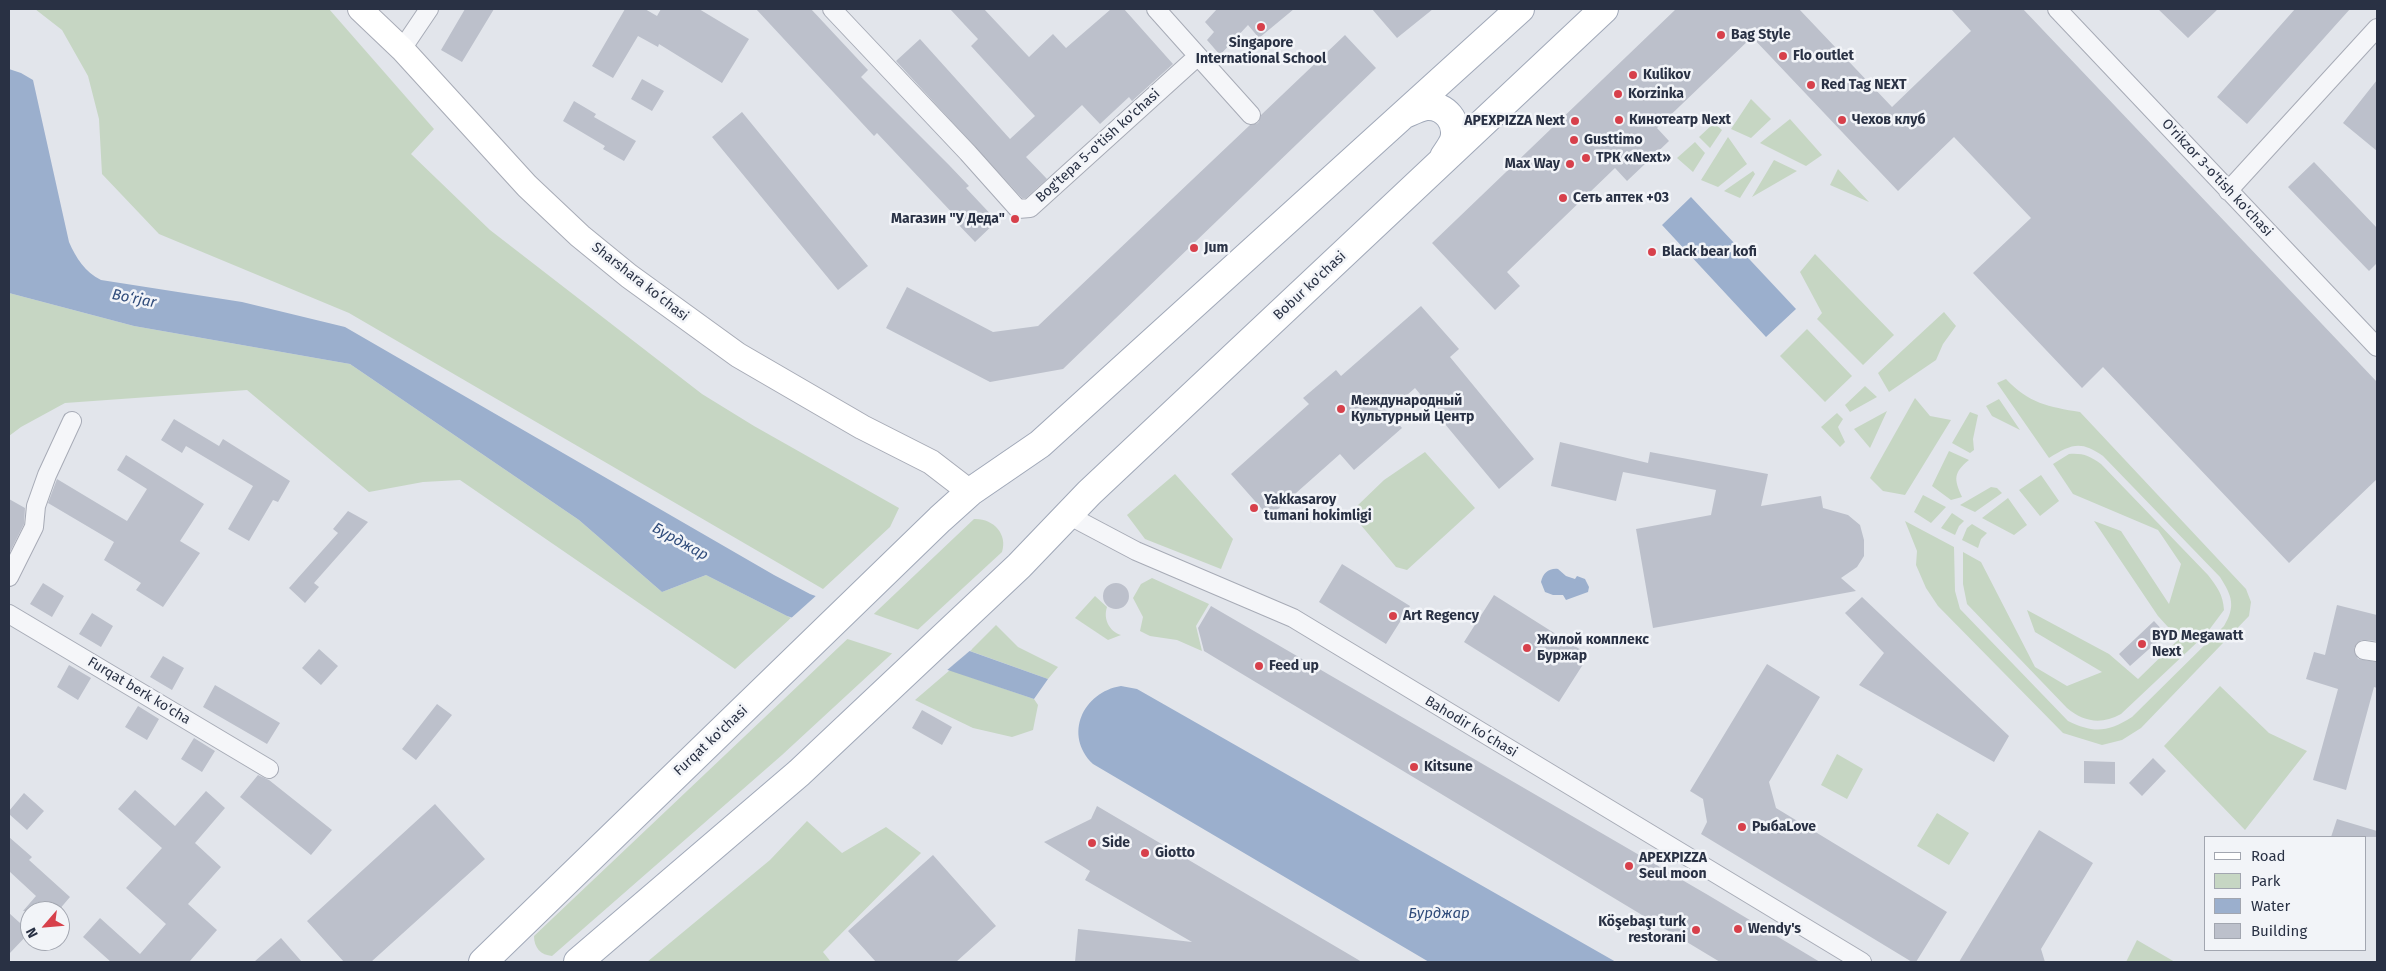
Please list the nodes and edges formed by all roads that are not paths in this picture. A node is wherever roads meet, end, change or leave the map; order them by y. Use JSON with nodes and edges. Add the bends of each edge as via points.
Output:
{"nodes":[{"id":1,"x":360,"y":9,"type":"edge"},
{"id":2,"x":429,"y":9,"type":"edge"},
{"id":3,"x":832,"y":9,"type":"edge"},
{"id":4,"x":1156,"y":9,"type":"edge"},
{"id":5,"x":1520,"y":9,"type":"edge"},
{"id":6,"x":1604,"y":9,"type":"edge"},
{"id":7,"x":2058,"y":9,"type":"edge"},
{"id":8,"x":2377,"y":28,"type":"edge"},
{"id":9,"x":402,"y":48,"type":"junction"},
{"id":10,"x":1198,"y":56,"type":"junction"},
{"id":11,"x":1403,"y":114,"type":"junction"},
{"id":12,"x":1251,"y":115,"type":"dead end"},
{"id":13,"x":1442,"y":161,"type":"dead end"},
{"id":14,"x":2228,"y":191,"type":"junction"},
{"id":15,"x":2377,"y":347,"type":"edge"},
{"id":16,"x":72,"y":420,"type":"dead end"},
{"id":17,"x":970,"y":492,"type":"junction"},
{"id":18,"x":1068,"y":515,"type":"junction"},
{"id":19,"x":9,"y":576,"type":"edge"},
{"id":20,"x":9,"y":614,"type":"edge"},
{"id":21,"x":269,"y":768,"type":"dead end"},
{"id":22,"x":515,"y":932,"type":"junction"},
{"id":23,"x":584,"y":959,"type":"edge"},
{"id":24,"x":483,"y":962,"type":"edge"},
{"id":25,"x":502,"y":962,"type":"edge"},
{"id":26,"x":508,"y":962,"type":"edge"},
{"id":27,"x":1862,"y":962,"type":"edge"}],
"edges":[{"from":1,"to":9,"type":"street","name":"Sharshara koʻchasi"},
{"from":2,"to":9,"type":"street"},
{"from":3,"to":10,"type":"street","name":"Bog'tepa 5-o'tish ko'chasi","via":[[1018,209],[1030,208]]},
{"from":4,"to":10,"type":"street"},
{"from":5,"to":11,"type":"main road"},
{"from":6,"to":18,"type":"main road","name":"Bobur ko'chasi"},
{"from":7,"to":14,"type":"street","name":"O'rikzor 3-o'tish ko'chasi"},
{"from":8,"to":14,"type":"street"},
{"from":9,"to":17,"type":"street","name":"Sharshara koʻchasi","via":[[527,186],[580,236],[630,276],[738,355],[862,427],[931,462]]},
{"from":10,"to":12,"type":"street"},
{"from":11,"to":13,"type":"main road","via":[[1426,106],[1438,107],[1448,113],[1455,126],[1454,140]]},
{"from":11,"to":17,"type":"main road","via":[[1040,444]]},
{"from":14,"to":15,"type":"street","name":"O'rikzor 3-o'tish ko'chasi"},
{"from":16,"to":19,"type":"street","via":[[44,483],[36,506],[34,527]]},
{"from":17,"to":22,"type":"main road","name":"Furqat ko'chasi"},
{"from":18,"to":23,"type":"main road","name":"Bobur ko'chasi","via":[[1019,566],[799,772]]},
{"from":18,"to":27,"type":"street","name":"Bahodir koʻchasi","via":[[1136,551],[1293,618]]},
{"from":20,"to":21,"type":"street","name":"Furqat berk ko'cha"},
{"from":22,"to":24,"type":"main road","name":"Furqat ko'chasi"},
{"from":22,"to":25,"type":"street"},
{"from":22,"to":26,"type":"main road"}]}
